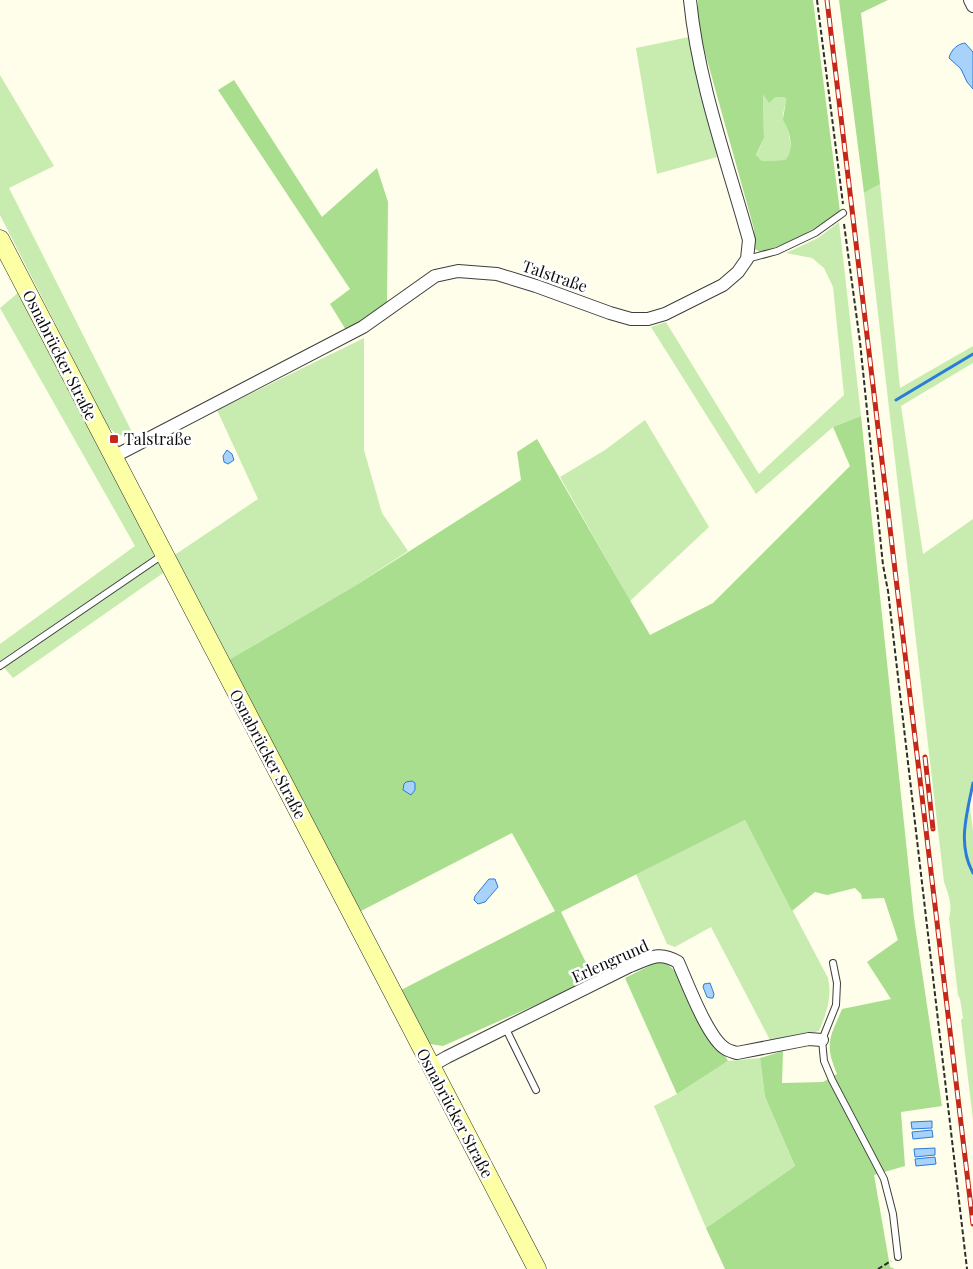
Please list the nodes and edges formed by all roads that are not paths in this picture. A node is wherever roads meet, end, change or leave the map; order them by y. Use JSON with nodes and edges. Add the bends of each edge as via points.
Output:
{"nodes":[{"id":1,"x":690,"y":0,"type":"edge"},
{"id":2,"x":970,"y":0,"type":"edge"},
{"id":3,"x":973,"y":6,"type":"edge"},
{"id":4,"x":842,"y":213,"type":"road end"},
{"id":5,"x":0,"y":239,"type":"edge"},
{"id":6,"x":747,"y":259,"type":"junction"},
{"id":7,"x":113,"y":457,"type":"junction"},
{"id":8,"x":164,"y":554,"type":"junction"},
{"id":9,"x":0,"y":666,"type":"edge"},
{"id":10,"x":833,"y":963,"type":"dead end"},
{"id":11,"x":506,"y":1029,"type":"junction"},
{"id":12,"x":822,"y":1040,"type":"junction"},
{"id":13,"x":431,"y":1066,"type":"junction"},
{"id":14,"x":536,"y":1090,"type":"dead end"},
{"id":15,"x":898,"y":1257,"type":"road end"},
{"id":16,"x":537,"y":1269,"type":"edge"}],
"edges":[{"from":1,"to":6,"type":"street","via":[[693,33],[709,101],[748,240]]},
{"from":2,"to":3,"type":"street"},
{"from":4,"to":6,"type":"lane","via":[[815,233],[777,252]]},
{"from":5,"to":7,"type":"main road","name":"Osnabrücker Straße"},
{"from":6,"to":7,"type":"street","name":"Talstraße","via":[[723,285],[648,319],[631,319],[610,313],[497,274],[458,271],[435,276],[363,327]]},
{"from":7,"to":8,"type":"main road","name":"Osnabrücker Straße"},
{"from":8,"to":9,"type":"lane"},
{"from":8,"to":13,"type":"main road","name":"Osnabrücker Straße"},
{"from":10,"to":12,"type":"lane","via":[[837,983],[836,1005]]},
{"from":11,"to":12,"type":"street","name":"Erlengrund","via":[[630,966],[656,956],[668,956],[678,962],[708,1026],[726,1050],[737,1053]]},
{"from":11,"to":13,"type":"street","name":"Erlengrund"},
{"from":11,"to":14,"type":"lane"},
{"from":12,"to":15,"type":"lane","via":[[824,1061],[832,1080],[884,1179]]},
{"from":13,"to":16,"type":"main road","name":"Osnabrücker Straße"}]}
